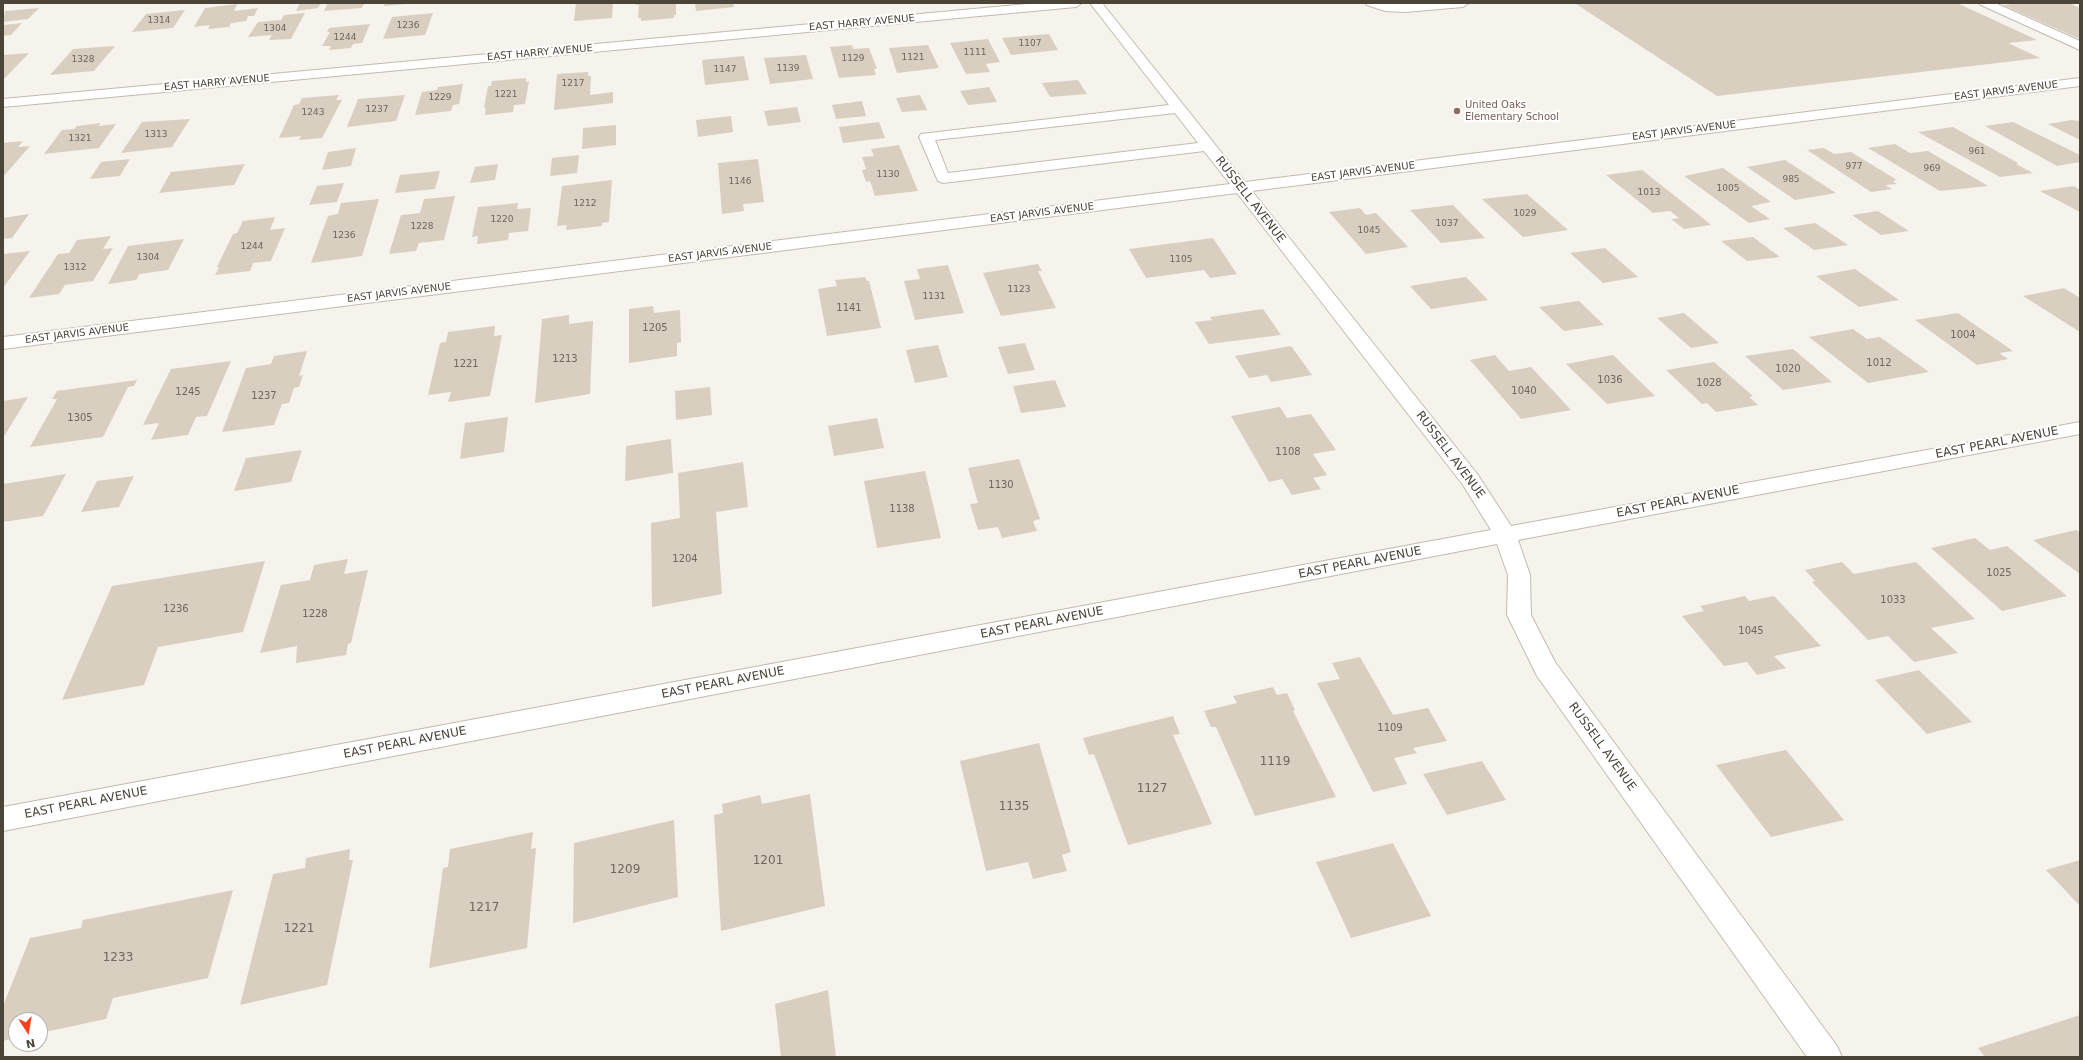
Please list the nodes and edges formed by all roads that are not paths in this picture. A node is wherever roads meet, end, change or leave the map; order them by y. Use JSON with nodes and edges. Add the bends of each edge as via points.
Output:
{"nodes":[{"id":1,"x":1076,"y":3,"type":"edge"},
{"id":2,"x":1096,"y":3,"type":"edge"},
{"id":3,"x":1371,"y":3,"type":"edge"},
{"id":4,"x":1463,"y":3,"type":"edge"},
{"id":5,"x":1984,"y":3,"type":"edge"},
{"id":6,"x":2080,"y":46,"type":"edge"},
{"id":7,"x":2080,"y":82,"type":"edge"},
{"id":8,"x":3,"y":103,"type":"edge"},
{"id":9,"x":1179,"y":108,"type":"junction"},
{"id":10,"x":1208,"y":146,"type":"junction"},
{"id":11,"x":1240,"y":187,"type":"junction"},
{"id":12,"x":3,"y":343,"type":"edge"},
{"id":13,"x":2080,"y":428,"type":"edge"},
{"id":14,"x":1505,"y":534,"type":"junction"},
{"id":15,"x":3,"y":819,"type":"edge"},
{"id":16,"x":1826,"y":1057,"type":"edge"}],
"edges":[{"from":1,"to":8,"type":"street","name":"EAST HARRY AVENUE"},
{"from":2,"to":9,"type":"street","name":"RUSSELL AVENUE"},
{"from":3,"to":4,"type":"street","via":[[1406,8]]},
{"from":5,"to":6,"type":"street"},
{"from":7,"to":11,"type":"street","name":"EAST JARVIS AVENUE"},
{"from":9,"to":10,"type":"street","name":"RUSSELL AVENUE"},
{"from":9,"to":10,"type":"street","via":[[926,137],[943,178]]},
{"from":10,"to":11,"type":"street","name":"RUSSELL AVENUE"},
{"from":11,"to":12,"type":"street","name":"EAST JARVIS AVENUE"},
{"from":11,"to":14,"type":"street","name":"RUSSELL AVENUE","via":[[1471,480]]},
{"from":13,"to":14,"type":"street","name":"EAST PEARL AVENUE"},
{"from":14,"to":15,"type":"street","name":"EAST PEARL AVENUE"},
{"from":14,"to":16,"type":"street","name":"RUSSELL AVENUE","via":[[1519,575],[1519,615],[1546,669]]}]}
